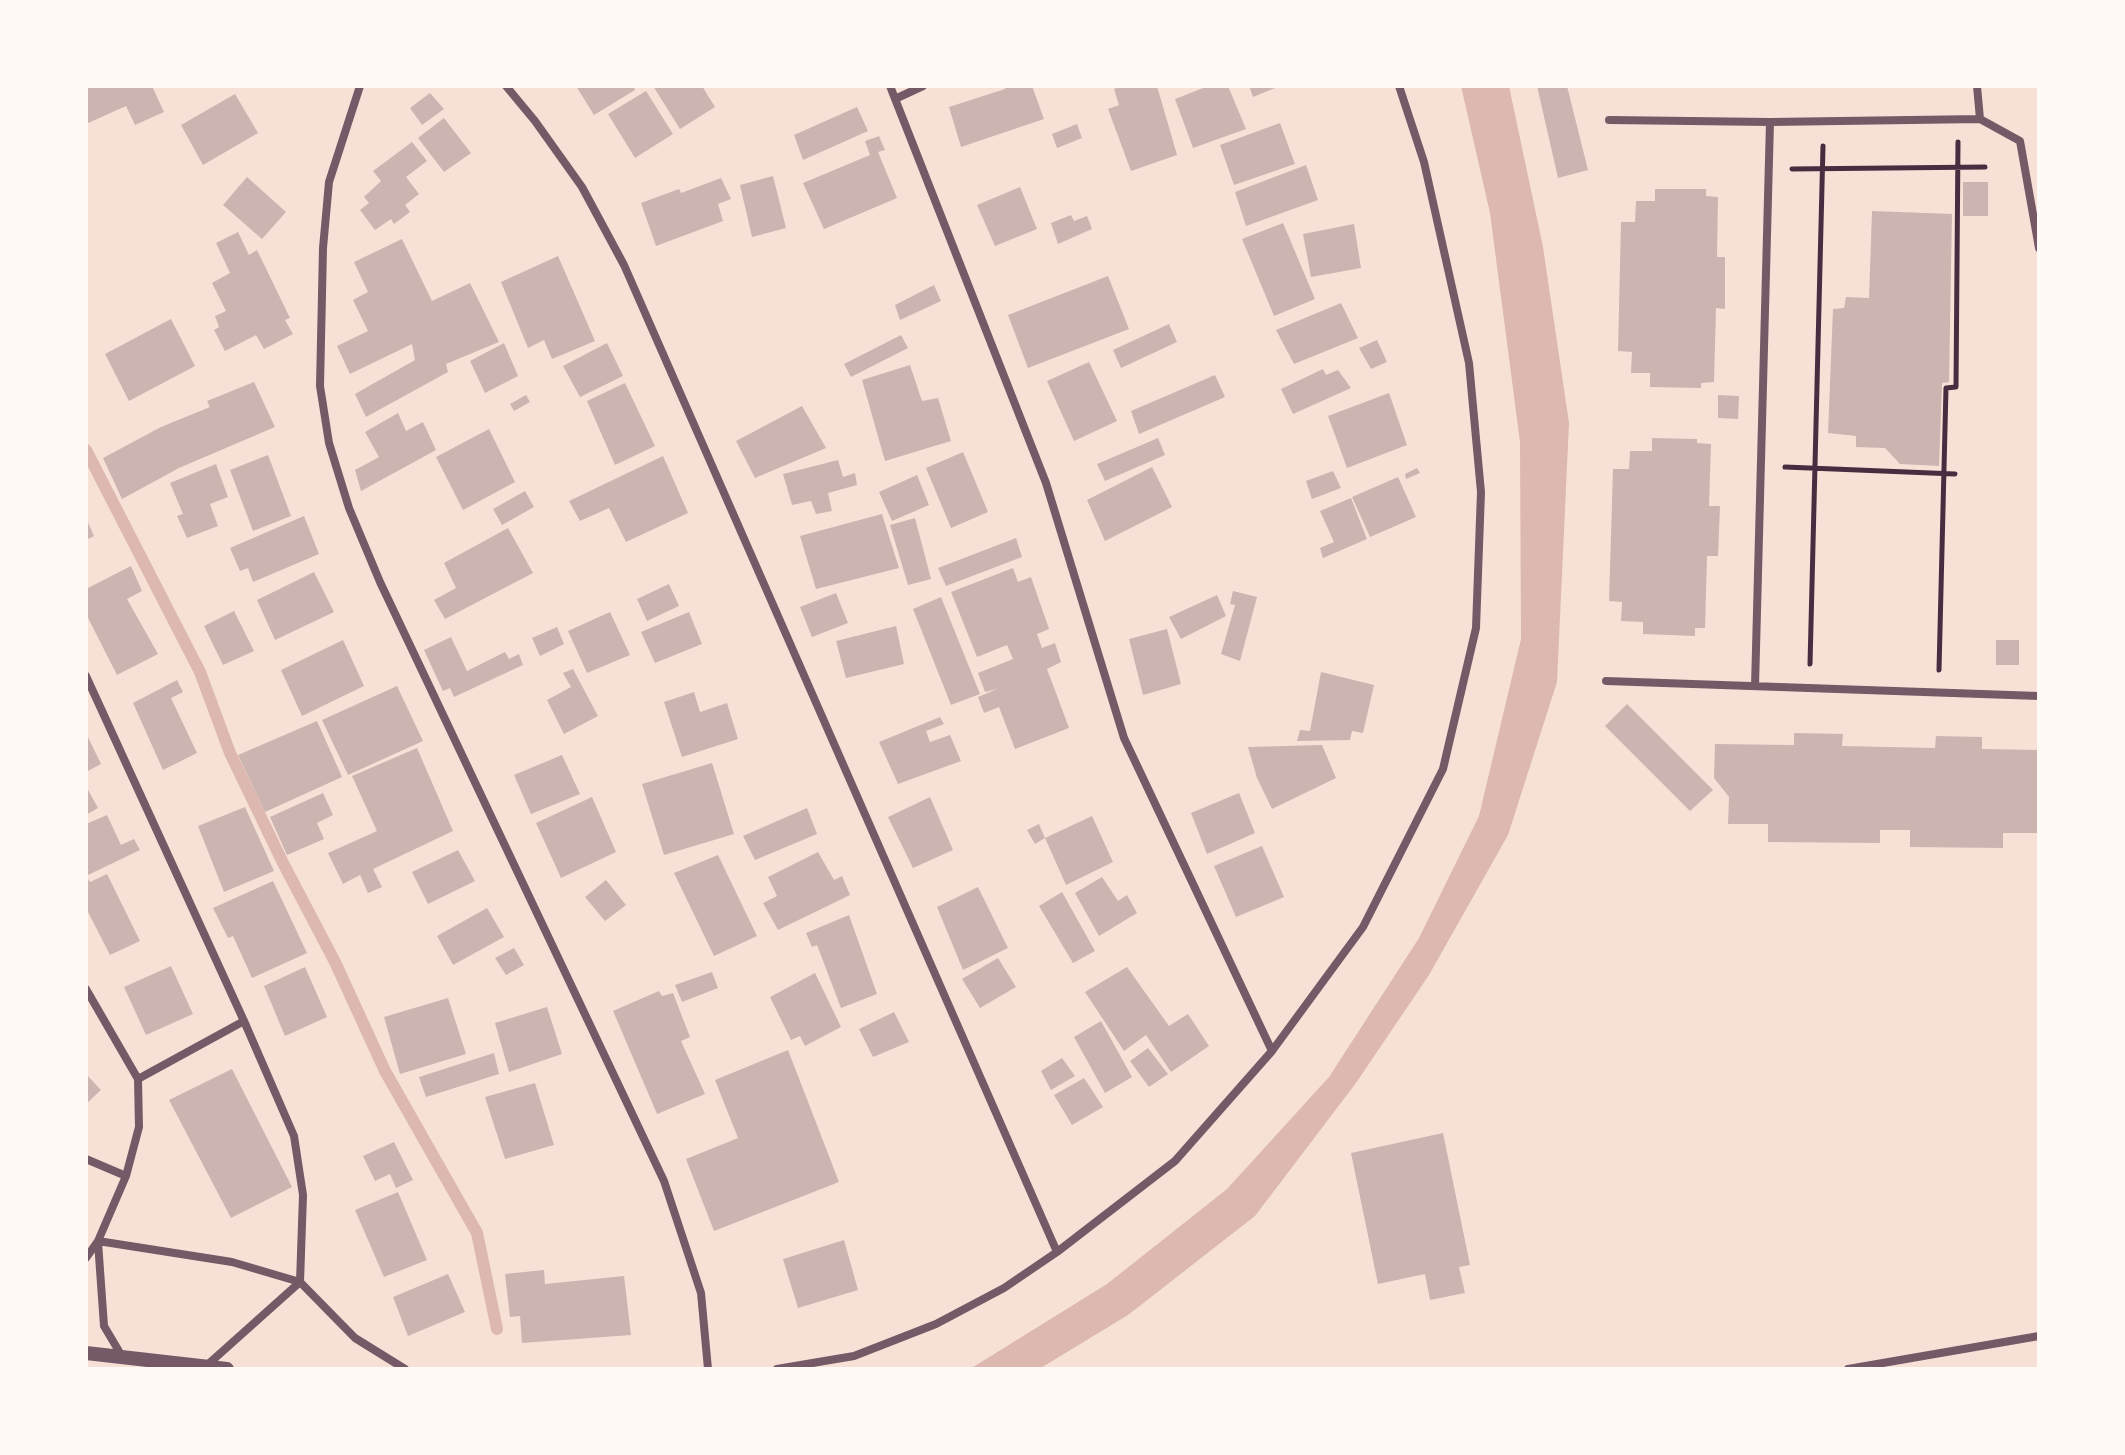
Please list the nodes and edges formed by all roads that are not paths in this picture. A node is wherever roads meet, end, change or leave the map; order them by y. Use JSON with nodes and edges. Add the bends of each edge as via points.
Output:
{"nodes":[{"id":1,"x":360,"y":86,"type":"edge"},
{"id":2,"x":506,"y":86,"type":"edge"},
{"id":3,"x":890,"y":86,"type":"edge"},
{"id":4,"x":923,"y":86,"type":"edge"},
{"id":5,"x":1399,"y":86,"type":"edge"},
{"id":6,"x":1977,"y":86,"type":"edge"},
{"id":7,"x":895,"y":99,"type":"junction"},
{"id":8,"x":1980,"y":119,"type":"junction"},
{"id":9,"x":1609,"y":120,"type":"dead end"},
{"id":10,"x":1770,"y":122,"type":"junction"},
{"id":11,"x":2039,"y":248,"type":"edge"},
{"id":12,"x":86,"y":676,"type":"edge"},
{"id":13,"x":1606,"y":681,"type":"dead end"},
{"id":14,"x":1755,"y":686,"type":"junction"},
{"id":15,"x":2039,"y":696,"type":"edge"},
{"id":16,"x":86,"y":989,"type":"edge"},
{"id":17,"x":244,"y":1021,"type":"junction"},
{"id":18,"x":1272,"y":1051,"type":"junction"},
{"id":19,"x":138,"y":1079,"type":"junction"},
{"id":20,"x":86,"y":1159,"type":"edge"},
{"id":21,"x":126,"y":1176,"type":"junction"},
{"id":22,"x":98,"y":1241,"type":"junction"},
{"id":23,"x":1057,"y":1252,"type":"junction"},
{"id":24,"x":86,"y":1258,"type":"edge"},
{"id":25,"x":300,"y":1282,"type":"junction"},
{"id":26,"x":2039,"y":1336,"type":"edge"},
{"id":27,"x":86,"y":1353,"type":"edge"},
{"id":28,"x":123,"y":1358,"type":"junction"},
{"id":29,"x":205,"y":1368,"type":"edge"},
{"id":30,"x":227,"y":1369,"type":"edge"},
{"id":31,"x":405,"y":1369,"type":"edge"},
{"id":32,"x":708,"y":1369,"type":"edge"},
{"id":33,"x":777,"y":1369,"type":"edge"},
{"id":34,"x":1848,"y":1369,"type":"edge"}],
"edges":[{"from":1,"to":32,"type":"street","via":[[329,182],[323,248],[320,386],[329,443],[380,582],[664,1181],[701,1293]]},
{"from":2,"to":23,"type":"street","via":[[582,187],[624,265]]},
{"from":3,"to":7,"type":"street"},
{"from":4,"to":7,"type":"street"},
{"from":5,"to":18,"type":"street","via":[[1424,162],[1469,363],[1481,492],[1476,628],[1443,769],[1363,927]]},
{"from":6,"to":8,"type":"street"},
{"from":7,"to":18,"type":"street","via":[[1046,483],[1124,738]]},
{"from":8,"to":10,"type":"street"},
{"from":8,"to":11,"type":"street","via":[[2020,141]]},
{"from":9,"to":10,"type":"street"},
{"from":10,"to":14,"type":"street"},
{"from":12,"to":17,"type":"street"},
{"from":13,"to":14,"type":"street"},
{"from":14,"to":15,"type":"street"},
{"from":16,"to":19,"type":"street"},
{"from":17,"to":19,"type":"street"},
{"from":17,"to":25,"type":"street","via":[[294,1136],[303,1195]]},
{"from":18,"to":23,"type":"street","via":[[1175,1161]]},
{"from":19,"to":21,"type":"street","via":[[139,1127]]},
{"from":20,"to":21,"type":"street"},
{"from":21,"to":22,"type":"street"},
{"from":22,"to":24,"type":"street"},
{"from":22,"to":25,"type":"street","via":[[204,1256]]},
{"from":22,"to":28,"type":"street","via":[[104,1326]]},
{"from":23,"to":33,"type":"street","via":[[936,1324],[854,1356]]},
{"from":25,"to":29,"type":"street"},
{"from":25,"to":31,"type":"street","via":[[355,1338]]},
{"from":26,"to":34,"type":"street"},
{"from":27,"to":28,"type":"street"},
{"from":28,"to":29,"type":"street"},
{"from":29,"to":30,"type":"street"}]}
